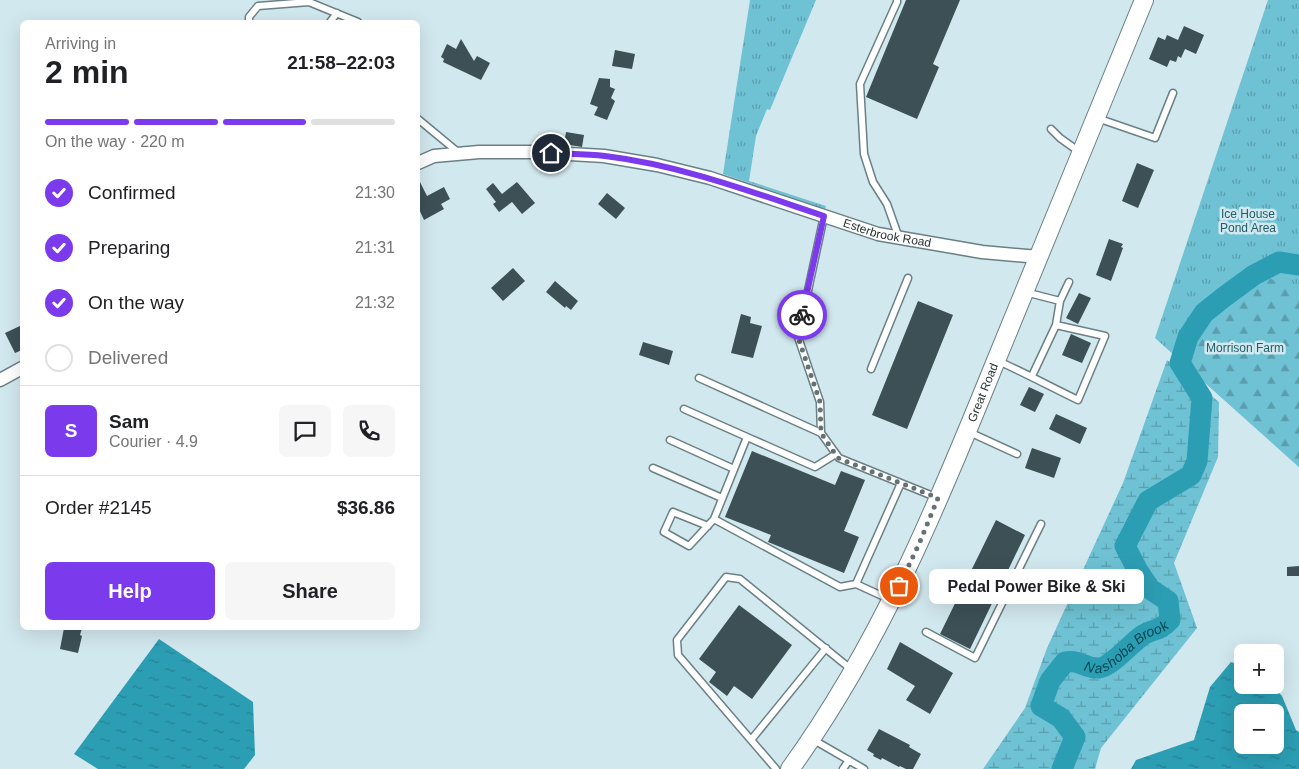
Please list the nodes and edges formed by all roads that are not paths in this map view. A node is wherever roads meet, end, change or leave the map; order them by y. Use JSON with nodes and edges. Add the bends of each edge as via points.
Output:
{"nodes":[{"id":1,"x":896,"y":0,"type":"edge"},
{"id":2,"x":1144,"y":0,"type":"edge"},
{"id":3,"x":337,"y":14,"type":"junction"},
{"id":4,"x":249,"y":20,"type":"edge"},
{"id":5,"x":332,"y":20,"type":"edge"},
{"id":6,"x":353,"y":20,"type":"edge"},
{"id":7,"x":1173,"y":92,"type":"dead end"},
{"id":8,"x":1095,"y":118,"type":"junction"},
{"id":9,"x":420,"y":121,"type":"edge"},
{"id":10,"x":1051,"y":129,"type":"dead end"},
{"id":11,"x":1081,"y":153,"type":"junction"},
{"id":12,"x":459,"y":154,"type":"junction"},
{"id":13,"x":420,"y":162,"type":"edge"},
{"id":14,"x":824,"y":216,"type":"junction"},
{"id":15,"x":899,"y":238,"type":"junction"},
{"id":16,"x":1039,"y":257,"type":"junction"},
{"id":17,"x":908,"y":278,"type":"dead end"},
{"id":18,"x":1069,"y":282,"type":"dead end"},
{"id":19,"x":1024,"y":292,"type":"junction"},
{"id":20,"x":1060,"y":302,"type":"junction"},
{"id":21,"x":1056,"y":326,"type":"junction"},
{"id":22,"x":996,"y":360,"type":"junction"},
{"id":23,"x":20,"y":369,"type":"edge"},
{"id":24,"x":871,"y":369,"type":"dead end"},
{"id":25,"x":1032,"y":376,"type":"junction"},
{"id":26,"x":699,"y":378,"type":"dead end"},
{"id":27,"x":0,"y":380,"type":"edge"},
{"id":28,"x":684,"y":409,"type":"dead end"},
{"id":29,"x":968,"y":431,"type":"junction"},
{"id":30,"x":821,"y":433,"type":"junction"},
{"id":31,"x":747,"y":437,"type":"junction"},
{"id":32,"x":670,"y":440,"type":"dead end"},
{"id":33,"x":836,"y":454,"type":"junction"},
{"id":34,"x":1018,"y":454,"type":"dead end"},
{"id":35,"x":653,"y":468,"type":"dead end"},
{"id":36,"x":734,"y":469,"type":"junction"},
{"id":37,"x":901,"y":483,"type":"junction"},
{"id":38,"x":722,"y":498,"type":"junction"},
{"id":39,"x":938,"y":498,"type":"junction"},
{"id":40,"x":714,"y":519,"type":"junction"},
{"id":41,"x":1041,"y":524,"type":"dead end"},
{"id":42,"x":708,"y":526,"type":"junction"},
{"id":43,"x":856,"y":584,"type":"junction"},
{"id":44,"x":892,"y":600,"type":"junction"},
{"id":45,"x":926,"y":632,"type":"dead end"},
{"id":46,"x":826,"y":648,"type":"junction"},
{"id":47,"x":854,"y":671,"type":"junction"},
{"id":48,"x":811,"y":738,"type":"junction"},
{"id":49,"x":751,"y":740,"type":"junction"},
{"id":50,"x":849,"y":760,"type":"junction"},
{"id":51,"x":776,"y":769,"type":"edge"},
{"id":52,"x":790,"y":769,"type":"edge"},
{"id":53,"x":843,"y":769,"type":"edge"},
{"id":54,"x":864,"y":769,"type":"edge"}],
"edges":[{"from":1,"to":15,"type":"lane","via":[[860,84],[864,154]]},
{"from":2,"to":8,"type":"main road","name":"Great Road"},
{"from":3,"to":4,"type":"lane","via":[[309,2],[285,3],[258,6]]},
{"from":3,"to":5,"type":"lane"},
{"from":3,"to":6,"type":"lane"},
{"from":7,"to":8,"type":"lane","via":[[1155,138]]},
{"from":8,"to":11,"type":"main road","name":"Great Road"},
{"from":9,"to":12,"type":"lane"},
{"from":10,"to":11,"type":"lane"},
{"from":11,"to":16,"type":"main road","name":"Great Road"},
{"from":12,"to":13,"type":"street","name":"Esterbrook Road","via":[[434,156]]},
{"from":12,"to":14,"type":"street","name":"Esterbrook Road","via":[[535,152],[604,156],[657,165],[710,178]]},
{"from":14,"to":15,"type":"street","name":"Esterbrook Road"},
{"from":14,"to":30,"type":"lane","via":[[798,337],[820,402]]},
{"from":15,"to":16,"type":"street","name":"Esterbrook Road","via":[[982,252]]},
{"from":16,"to":19,"type":"main road","name":"Great Road"},
{"from":17,"to":24,"type":"lane"},
{"from":18,"to":20,"type":"lane"},
{"from":19,"to":20,"type":"lane"},
{"from":19,"to":22,"type":"main road","name":"Great Road"},
{"from":20,"to":21,"type":"lane"},
{"from":21,"to":25,"type":"lane"},
{"from":21,"to":25,"type":"lane","via":[[1105,336],[1078,400]]},
{"from":22,"to":25,"type":"lane"},
{"from":22,"to":29,"type":"main road","name":"Great Road"},
{"from":23,"to":27,"type":"street"},
{"from":26,"to":30,"type":"lane"},
{"from":28,"to":31,"type":"lane"},
{"from":29,"to":34,"type":"lane"},
{"from":29,"to":39,"type":"main road","name":"Great Road"},
{"from":30,"to":33,"type":"lane"},
{"from":31,"to":33,"type":"lane","via":[[815,467]]},
{"from":31,"to":36,"type":"lane"},
{"from":32,"to":36,"type":"lane"},
{"from":33,"to":37,"type":"lane","via":[[838,458]]},
{"from":35,"to":38,"type":"lane"},
{"from":36,"to":38,"type":"lane"},
{"from":37,"to":39,"type":"lane"},
{"from":37,"to":43,"type":"lane"},
{"from":38,"to":40,"type":"lane"},
{"from":39,"to":44,"type":"main road","name":"Great Road"},
{"from":40,"to":42,"type":"lane"},
{"from":40,"to":43,"type":"lane","via":[[840,587]]},
{"from":41,"to":45,"type":"lane","via":[[976,658]]},
{"from":42,"to":42,"type":"lane","via":[[689,546],[664,532],[673,512]]},
{"from":43,"to":44,"type":"lane"},
{"from":44,"to":47,"type":"main road","name":"Great Road"},
{"from":46,"to":47,"type":"lane"},
{"from":46,"to":49,"type":"lane"},
{"from":46,"to":49,"type":"lane","via":[[740,579],[726,577],[677,640],[678,655]]},
{"from":47,"to":48,"type":"main road","name":"Great Road"},
{"from":48,"to":50,"type":"lane"},
{"from":48,"to":52,"type":"main road","name":"Great Road"},
{"from":49,"to":51,"type":"lane"},
{"from":50,"to":53,"type":"lane"},
{"from":50,"to":54,"type":"lane"}]}
